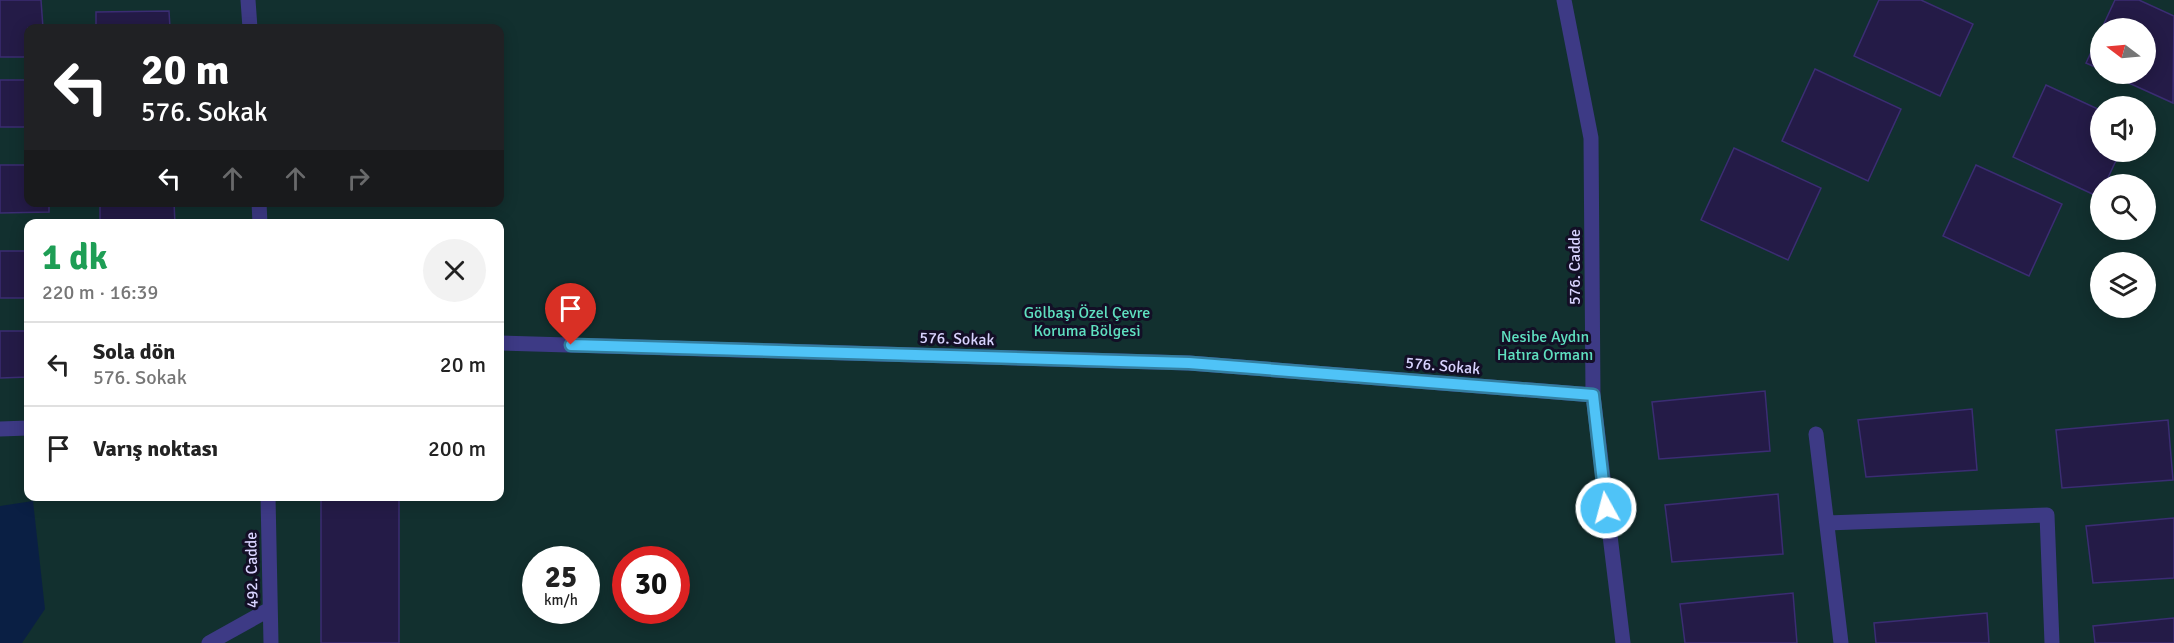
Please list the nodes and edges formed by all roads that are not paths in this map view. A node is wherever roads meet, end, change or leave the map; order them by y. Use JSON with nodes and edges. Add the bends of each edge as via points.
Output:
{"nodes":[{"id":1,"x":248,"y":0,"type":"edge"},
{"id":2,"x":1564,"y":0,"type":"edge"},
{"id":3,"x":250,"y":24,"type":"edge"},
{"id":4,"x":504,"y":343,"type":"edge"},
{"id":5,"x":1593,"y":395,"type":"junction"},
{"id":6,"x":24,"y":428,"type":"edge"},
{"id":7,"x":0,"y":429,"type":"edge"},
{"id":8,"x":1816,"y":434,"type":"dead end"},
{"id":9,"x":268,"y":501,"type":"edge"},
{"id":10,"x":1827,"y":522,"type":"junction"},
{"id":11,"x":270,"y":609,"type":"junction"},
{"id":12,"x":209,"y":643,"type":"edge"},
{"id":13,"x":271,"y":643,"type":"edge"},
{"id":14,"x":1623,"y":643,"type":"edge"},
{"id":15,"x":1840,"y":643,"type":"edge"},
{"id":16,"x":2052,"y":643,"type":"edge"}],
"edges":[{"from":1,"to":3,"type":"street"},
{"from":2,"to":5,"type":"street","name":"576. Cadde","via":[[1591,138]]},
{"from":4,"to":5,"type":"street","name":"576. Sokak","via":[[1189,363]]},
{"from":5,"to":14,"type":"street","name":"576. Cadde"},
{"from":6,"to":7,"type":"street"},
{"from":8,"to":10,"type":"street"},
{"from":9,"to":11,"type":"street","name":"492. Cadde"},
{"from":10,"to":15,"type":"street"},
{"from":10,"to":16,"type":"street","via":[[2047,515]]},
{"from":11,"to":12,"type":"street"},
{"from":11,"to":13,"type":"street","name":"492. Cadde"}]}
